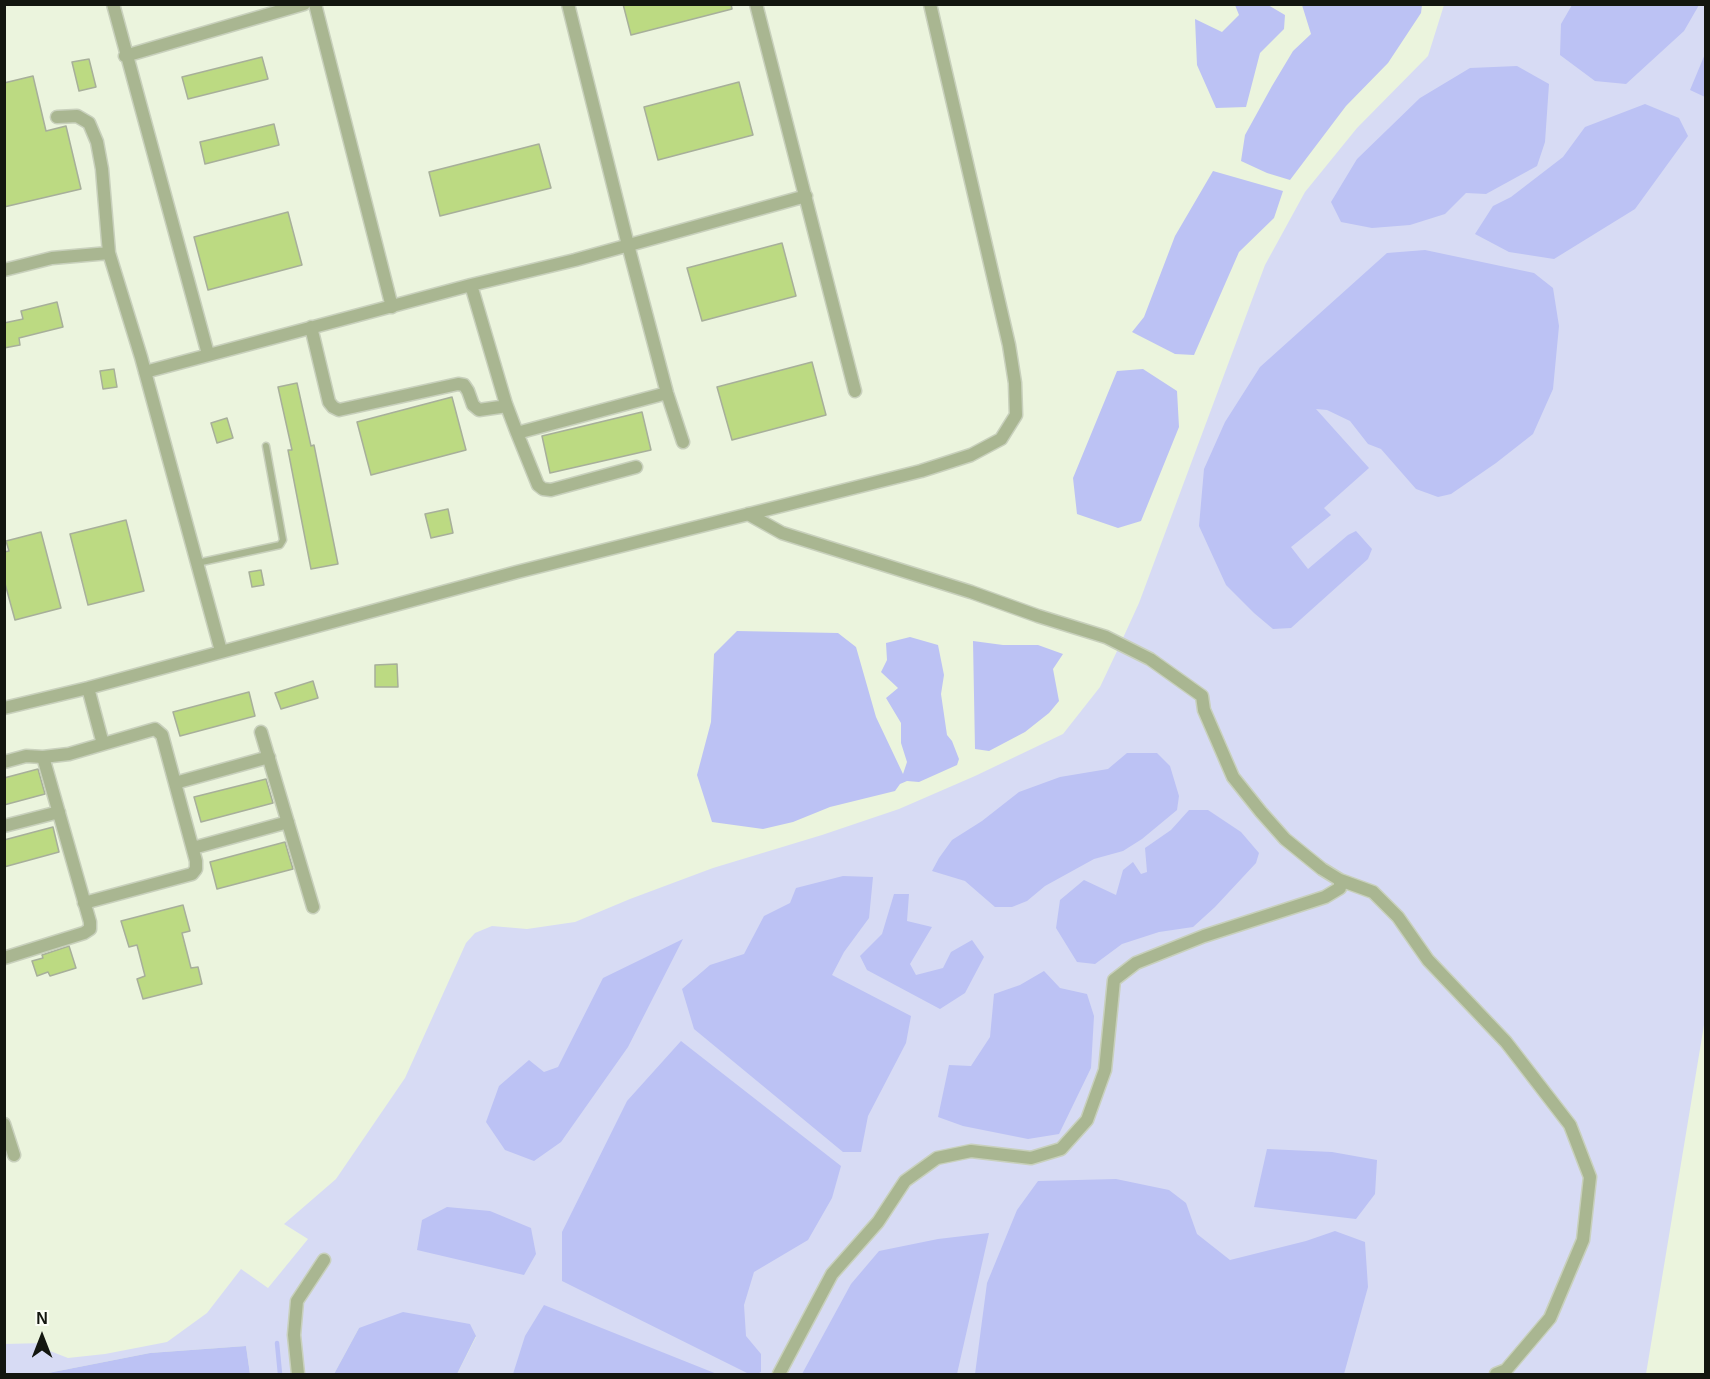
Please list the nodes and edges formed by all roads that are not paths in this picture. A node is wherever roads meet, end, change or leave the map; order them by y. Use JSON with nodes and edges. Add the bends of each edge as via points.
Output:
{"nodes":[{"id":1,"x":113,"y":4,"type":"edge"},
{"id":2,"x":304,"y":4,"type":"edge"},
{"id":3,"x":315,"y":4,"type":"edge"},
{"id":4,"x":568,"y":4,"type":"edge"},
{"id":5,"x":756,"y":4,"type":"edge"},
{"id":6,"x":930,"y":4,"type":"edge"},
{"id":7,"x":125,"y":56,"type":"junction"},
{"id":8,"x":57,"y":117,"type":"dead end"},
{"id":9,"x":806,"y":196,"type":"junction"},
{"id":10,"x":628,"y":245,"type":"junction"},
{"id":11,"x":109,"y":253,"type":"junction"},
{"id":12,"x":4,"y":270,"type":"edge"},
{"id":13,"x":471,"y":285,"type":"junction"},
{"id":14,"x":393,"y":307,"type":"junction"},
{"id":15,"x":311,"y":327,"type":"junction"},
{"id":16,"x":208,"y":354,"type":"junction"},
{"id":17,"x":144,"y":372,"type":"junction"},
{"id":18,"x":855,"y":391,"type":"dead end"},
{"id":19,"x":668,"y":393,"type":"junction"},
{"id":20,"x":507,"y":406,"type":"junction"},
{"id":21,"x":517,"y":434,"type":"junction"},
{"id":22,"x":683,"y":442,"type":"dead end"},
{"id":23,"x":266,"y":446,"type":"dead end"},
{"id":24,"x":636,"y":467,"type":"dead end"},
{"id":25,"x":748,"y":514,"type":"junction"},
{"id":26,"x":196,"y":563,"type":"junction"},
{"id":27,"x":221,"y":651,"type":"junction"},
{"id":28,"x":88,"y":688,"type":"junction"},
{"id":29,"x":4,"y":708,"type":"edge"},
{"id":30,"x":261,"y":732,"type":"dead end"},
{"id":31,"x":103,"y":744,"type":"junction"},
{"id":32,"x":43,"y":757,"type":"junction"},
{"id":33,"x":269,"y":757,"type":"junction"},
{"id":34,"x":4,"y":762,"type":"edge"},
{"id":35,"x":175,"y":783,"type":"junction"},
{"id":36,"x":59,"y":812,"type":"junction"},
{"id":37,"x":288,"y":822,"type":"junction"},
{"id":38,"x":4,"y":826,"type":"edge"},
{"id":39,"x":193,"y":848,"type":"junction"},
{"id":40,"x":1340,"y":880,"type":"junction"},
{"id":41,"x":84,"y":903,"type":"junction"},
{"id":42,"x":313,"y":907,"type":"dead end"},
{"id":43,"x":4,"y":958,"type":"edge"},
{"id":44,"x":4,"y":1124,"type":"edge"},
{"id":45,"x":14,"y":1155,"type":"dead end"},
{"id":46,"x":324,"y":1260,"type":"dead end"},
{"id":47,"x":298,"y":1374,"type":"edge"},
{"id":48,"x":779,"y":1374,"type":"edge"},
{"id":49,"x":1496,"y":1374,"type":"edge"}],
"edges":[{"from":1,"to":7,"type":"street"},
{"from":2,"to":7,"type":"street"},
{"from":3,"to":14,"type":"street"},
{"from":4,"to":10,"type":"street"},
{"from":5,"to":9,"type":"street"},
{"from":6,"to":25,"type":"street","via":[[1009,345],[1016,415],[1001,439],[971,455]]},
{"from":7,"to":16,"type":"street"},
{"from":8,"to":11,"type":"street","via":[[76,116],[89,123],[97,142]]},
{"from":9,"to":10,"type":"street"},
{"from":9,"to":18,"type":"street"},
{"from":10,"to":13,"type":"street"},
{"from":10,"to":19,"type":"street"},
{"from":11,"to":12,"type":"street","via":[[52,258]]},
{"from":11,"to":17,"type":"street"},
{"from":13,"to":14,"type":"street"},
{"from":13,"to":20,"type":"street"},
{"from":14,"to":15,"type":"street"},
{"from":15,"to":16,"type":"street"},
{"from":15,"to":20,"type":"street","via":[[329,402],[339,410],[458,384],[464,385],[478,410]]},
{"from":16,"to":17,"type":"street"},
{"from":17,"to":26,"type":"street"},
{"from":19,"to":21,"type":"street"},
{"from":19,"to":22,"type":"street"},
{"from":20,"to":21,"type":"street"},
{"from":21,"to":24,"type":"street","via":[[543,489]]},
{"from":23,"to":26,"type":"lane","via":[[283,540],[280,546]]},
{"from":25,"to":27,"type":"street"},
{"from":25,"to":40,"type":"street","via":[[782,533],[1106,637],[1150,659],[1202,696],[1204,710],[1233,777],[1261,812],[1286,839]]},
{"from":26,"to":27,"type":"street"},
{"from":27,"to":28,"type":"street"},
{"from":28,"to":29,"type":"street"},
{"from":28,"to":31,"type":"street"},
{"from":30,"to":33,"type":"street"},
{"from":31,"to":32,"type":"street"},
{"from":31,"to":35,"type":"street","via":[[155,729],[162,735]]},
{"from":32,"to":34,"type":"street","via":[[26,756]]},
{"from":32,"to":36,"type":"street"},
{"from":33,"to":35,"type":"street"},
{"from":33,"to":37,"type":"street"},
{"from":35,"to":39,"type":"street"},
{"from":36,"to":38,"type":"street"},
{"from":36,"to":41,"type":"street"},
{"from":37,"to":39,"type":"street"},
{"from":37,"to":42,"type":"street"},
{"from":39,"to":41,"type":"street","via":[[196,869],[192,874]]},
{"from":40,"to":48,"type":"street","via":[[1340,888],[1324,897],[1204,936],[1136,963],[1114,980],[1105,1070],[1087,1119],[1061,1149],[1031,1158],[970,1151],[937,1158],[906,1181],[878,1222],[832,1274]]},
{"from":40,"to":49,"type":"street","via":[[1373,892],[1398,917],[1428,960],[1506,1042],[1570,1125],[1590,1177],[1582,1239],[1550,1318],[1506,1370]]},
{"from":41,"to":43,"type":"street","via":[[90,929]]},
{"from":44,"to":45,"type":"street"},
{"from":46,"to":47,"type":"street","via":[[297,1301],[294,1335]]}]}
